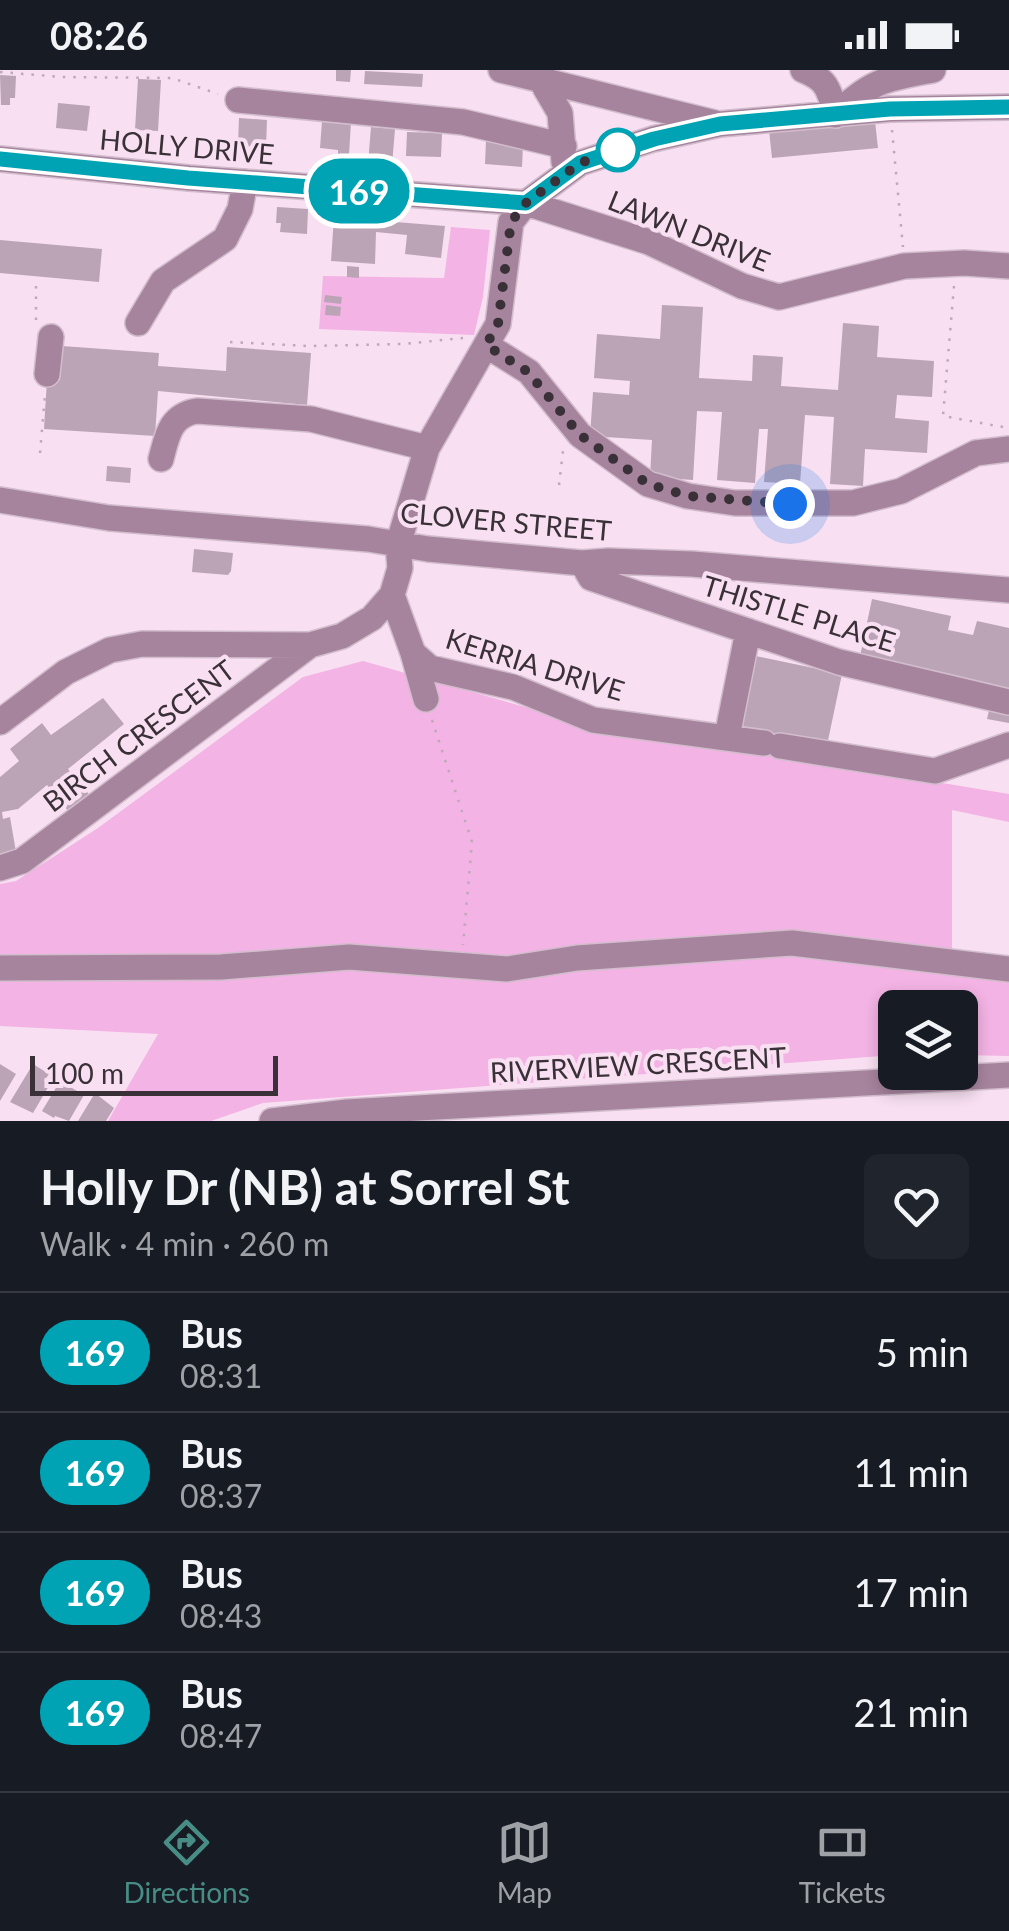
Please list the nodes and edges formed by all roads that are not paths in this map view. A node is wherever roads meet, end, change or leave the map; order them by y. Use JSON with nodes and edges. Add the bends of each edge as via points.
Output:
{"nodes":[{"id":1,"x":501,"y":70,"type":"edge"},
{"id":2,"x":803,"y":70,"type":"edge"},
{"id":3,"x":932,"y":70,"type":"edge"},
{"id":4,"x":540,"y":80,"type":"junction"},
{"id":5,"x":238,"y":100,"type":"road end"},
{"id":6,"x":1009,"y":107,"type":"edge"},
{"id":7,"x":836,"y":115,"type":"junction"},
{"id":8,"x":720,"y":124,"type":"junction"},
{"id":9,"x":564,"y":146,"type":"junction"},
{"id":10,"x":0,"y":160,"type":"edge"},
{"id":11,"x":563,"y":176,"type":"junction"},
{"id":12,"x":245,"y":182,"type":"junction"},
{"id":13,"x":526,"y":203,"type":"junction"},
{"id":14,"x":1009,"y":266,"type":"edge"},
{"id":15,"x":138,"y":323,"type":"dead end"},
{"id":16,"x":43,"y":330,"type":"road end"},
{"id":17,"x":486,"y":345,"type":"junction"},
{"id":18,"x":46,"y":382,"type":"road end"},
{"id":19,"x":427,"y":448,"type":"junction"},
{"id":20,"x":1009,"y":449,"type":"edge"},
{"id":21,"x":162,"y":459,"type":"dead end"},
{"id":22,"x":0,"y":500,"type":"edge"},
{"id":23,"x":398,"y":545,"type":"junction"},
{"id":24,"x":582,"y":563,"type":"junction"},
{"id":25,"x":1009,"y":590,"type":"edge"},
{"id":26,"x":392,"y":595,"type":"junction"},
{"id":27,"x":748,"y":631,"type":"junction"},
{"id":28,"x":310,"y":646,"type":"junction"},
{"id":29,"x":414,"y":653,"type":"junction"},
{"id":30,"x":426,"y":699,"type":"road end"},
{"id":31,"x":1009,"y":702,"type":"edge"},
{"id":32,"x":0,"y":722,"type":"edge"},
{"id":33,"x":726,"y":737,"type":"junction"},
{"id":34,"x":1009,"y":746,"type":"edge"},
{"id":35,"x":0,"y":868,"type":"edge"},
{"id":36,"x":0,"y":968,"type":"edge"},
{"id":37,"x":1009,"y":969,"type":"edge"},
{"id":38,"x":1009,"y":1076,"type":"edge"},
{"id":39,"x":272,"y":1121,"type":"edge"}],
"edges":[{"from":1,"to":4,"type":"street"},
{"from":2,"to":7,"type":"street","via":[[820,77]]},
{"from":3,"to":7,"type":"street","via":[[861,90]]},
{"from":4,"to":8,"type":"street"},
{"from":4,"to":9,"type":"street","via":[[560,114]]},
{"from":5,"to":9,"type":"street","via":[[463,122]]},
{"from":6,"to":7,"type":"street"},
{"from":7,"to":8,"type":"street"},
{"from":8,"to":11,"type":"street","via":[[601,155]]},
{"from":9,"to":11,"type":"street"},
{"from":10,"to":12,"type":"street","name":"HOLLY DRIVE"},
{"from":11,"to":13,"type":"street"},
{"from":12,"to":13,"type":"street","name":"HOLLY DRIVE"},
{"from":12,"to":15,"type":"street","via":[[225,239],[163,280]]},
{"from":13,"to":14,"type":"street","name":"LAWN DRIVE","via":[[649,242],[766,295],[904,266]]},
{"from":13,"to":17,"type":"street","via":[[511,222],[498,324]]},
{"from":16,"to":18,"type":"street"},
{"from":17,"to":19,"type":"street"},
{"from":17,"to":20,"type":"street","via":[[528,372],[580,435],[648,484],[688,496],[853,503],[901,491],[976,454]]},
{"from":19,"to":21,"type":"street","via":[[311,419],[197,411],[174,422]]},
{"from":19,"to":23,"type":"street"},
{"from":22,"to":23,"type":"street","name":"CLOVER STREET","via":[[109,518]]},
{"from":23,"to":24,"type":"street","name":"CLOVER STREET"},
{"from":23,"to":26,"type":"street"},
{"from":24,"to":25,"type":"street","name":"CLOVER STREET","via":[[692,564]]},
{"from":24,"to":27,"type":"street","name":"THISTLE PLACE","via":[[591,578]]},
{"from":26,"to":28,"type":"street","via":[[372,618]]},
{"from":26,"to":29,"type":"street","name":"KERRIA DRIVE"},
{"from":27,"to":31,"type":"street","name":"THISTLE PLACE"},
{"from":27,"to":33,"type":"street"},
{"from":28,"to":32,"type":"street","via":[[142,644],[110,650],[66,672]]},
{"from":28,"to":35,"type":"street","name":"BIRCH CRESCENT","via":[[22,860]]},
{"from":29,"to":30,"type":"street"},
{"from":29,"to":33,"type":"street","name":"KERRIA DRIVE","via":[[430,668],[513,687],[593,720]]},
{"from":33,"to":34,"type":"street","name":"KERRIA DRIVE","via":[[935,770]]},
{"from":36,"to":37,"type":"street","via":[[221,967],[349,957],[507,969],[792,943]]},
{"from":38,"to":39,"type":"street","name":"RIVERVIEW CRESCENT"}]}
